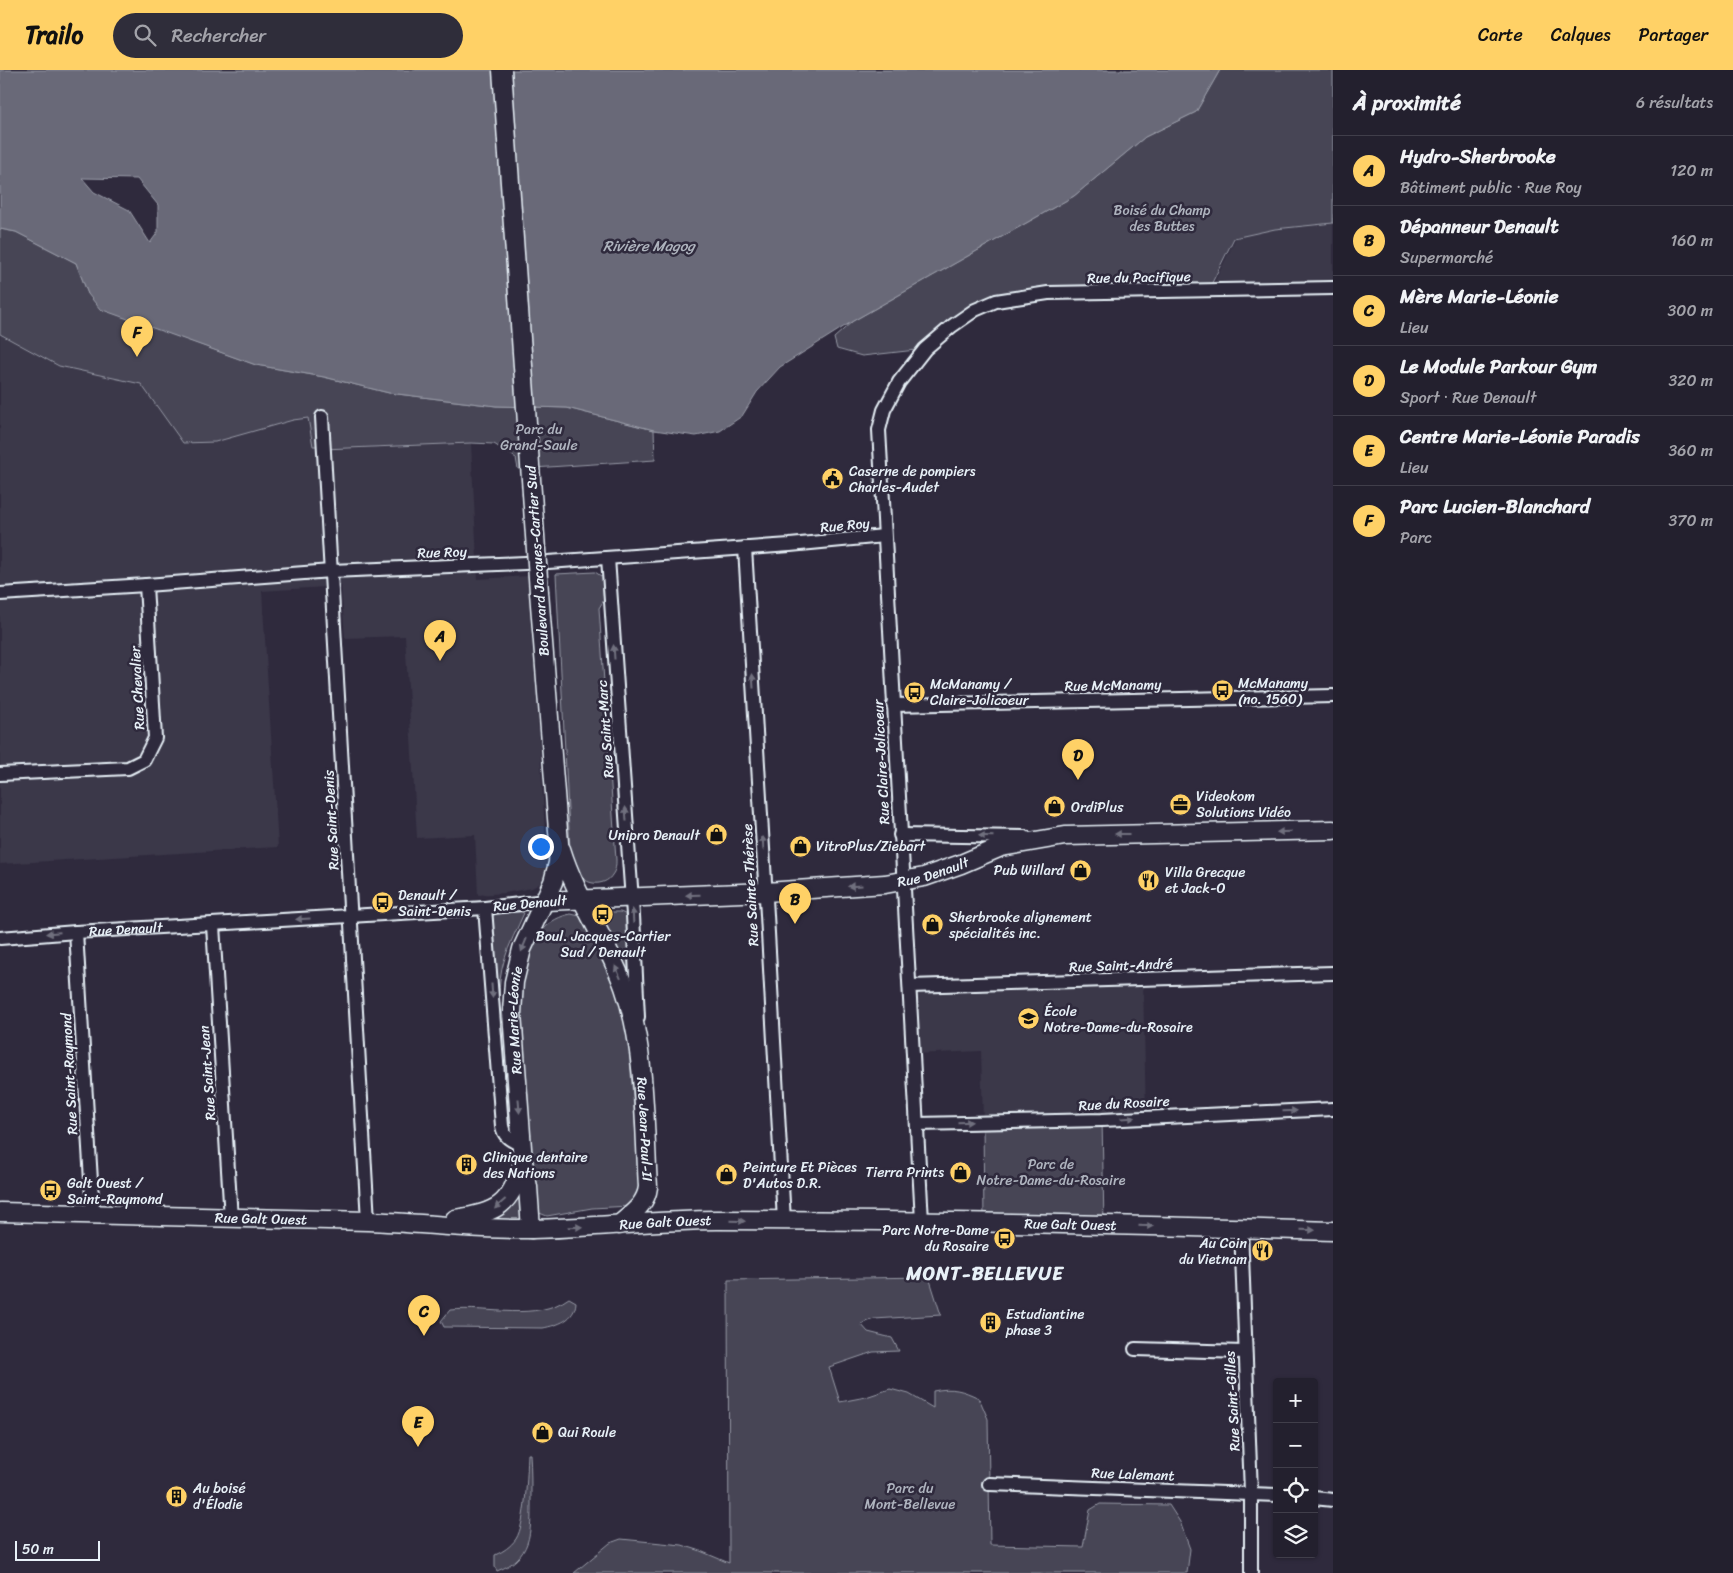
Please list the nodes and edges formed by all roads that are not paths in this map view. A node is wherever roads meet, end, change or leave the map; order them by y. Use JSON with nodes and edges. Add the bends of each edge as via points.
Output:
{"nodes":[{"id":1,"x":502,"y":70,"type":"edge"},
{"id":2,"x":1333,"y":288,"type":"edge"},
{"id":3,"x":952,"y":326,"type":"joint"},
{"id":4,"x":322,"y":417,"type":"dead end"},
{"id":5,"x":884,"y":536,"type":"junction"},
{"id":6,"x":745,"y":548,"type":"junction"},
{"id":7,"x":608,"y":558,"type":"junction"},
{"id":8,"x":331,"y":571,"type":"junction"},
{"id":9,"x":146,"y":585,"type":"junction"},
{"id":10,"x":0,"y":594,"type":"edge"},
{"id":11,"x":1333,"y":696,"type":"edge"},
{"id":12,"x":893,"y":705,"type":"junction"},
{"id":13,"x":0,"y":774,"type":"edge"},
{"id":14,"x":1333,"y":830,"type":"edge"},
{"id":15,"x":900,"y":835,"type":"junction"},
{"id":16,"x":1052,"y":837,"type":"junction"},
{"id":17,"x":559,"y":843,"type":"junction"},
{"id":18,"x":903,"y":881,"type":"junction"},
{"id":19,"x":766,"y":892,"type":"junction"},
{"id":20,"x":631,"y":897,"type":"junction"},
{"id":21,"x":581,"y":899,"type":"junction"},
{"id":22,"x":545,"y":901,"type":"junction"},
{"id":23,"x":485,"y":908,"type":"junction"},
{"id":24,"x":352,"y":916,"type":"junction"},
{"id":25,"x":213,"y":925,"type":"junction"},
{"id":26,"x":76,"y":932,"type":"junction"},
{"id":27,"x":0,"y":938,"type":"edge"},
{"id":28,"x":1333,"y":972,"type":"edge"},
{"id":29,"x":910,"y":986,"type":"junction"},
{"id":30,"x":640,"y":1052,"type":"junction"},
{"id":31,"x":1333,"y":1109,"type":"edge"},
{"id":32,"x":916,"y":1124,"type":"junction"},
{"id":33,"x":523,"y":1154,"type":"junction"},
{"id":34,"x":0,"y":1212,"type":"edge"},
{"id":35,"x":93,"y":1214,"type":"junction"},
{"id":36,"x":231,"y":1219,"type":"junction"},
{"id":37,"x":368,"y":1221,"type":"junction"},
{"id":38,"x":784,"y":1221,"type":"junction"},
{"id":39,"x":922,"y":1221,"type":"junction"},
{"id":40,"x":426,"y":1223,"type":"junction"},
{"id":41,"x":619,"y":1225,"type":"junction"},
{"id":42,"x":1241,"y":1228,"type":"junction"},
{"id":43,"x":531,"y":1229,"type":"junction"},
{"id":44,"x":1333,"y":1231,"type":"edge"},
{"id":45,"x":1135,"y":1349,"type":"dead end"},
{"id":46,"x":1245,"y":1352,"type":"junction"},
{"id":47,"x":989,"y":1484,"type":"dead end"},
{"id":48,"x":1251,"y":1493,"type":"junction"},
{"id":49,"x":1273,"y":1495,"type":"edge"},
{"id":50,"x":1318,"y":1498,"type":"edge"},
{"id":51,"x":1333,"y":1500,"type":"edge"},
{"id":52,"x":1251,"y":1573,"type":"edge"}],
"edges":[{"from":1,"to":17,"type":"main road","name":"Boulevard Jacques-Cartier Sud","bridge":true},
{"from":2,"to":3,"type":"street","name":"Rue du Pacifique","via":[[1048,293],[996,301],[975,310]]},
{"from":3,"to":5,"type":"street","name":"Rue Claire-Jolicoeur","via":[[925,349],[899,382],[884,410],[879,430]]},
{"from":4,"to":8,"type":"street","name":"Rue Saint-Denis"},
{"from":5,"to":6,"type":"street","name":"Rue Roy"},
{"from":5,"to":12,"type":"street","name":"Rue Claire-Jolicoeur"},
{"from":6,"to":7,"type":"street","name":"Rue Roy"},
{"from":19,"to":6,"type":"street","name":"Rue Sainte-Thérèse","one_way":true},
{"from":7,"to":8,"type":"street","name":"Rue Roy"},
{"from":20,"to":7,"type":"street","name":"Rue Saint-Marc","one_way":true},
{"from":8,"to":9,"type":"street","name":"Rue Roy"},
{"from":8,"to":24,"type":"street","name":"Rue Saint-Denis"},
{"from":9,"to":10,"type":"street","name":"Rue Roy"},
{"from":9,"to":13,"type":"street","name":"Rue Chevalier","via":[[155,738],[144,760],[128,768]]},
{"from":11,"to":12,"type":"street","name":"Rue McManamy"},
{"from":12,"to":15,"type":"street","name":"Rue Claire-Jolicoeur"},
{"from":14,"to":16,"type":"main road","name":"Rue Denault","one_way":true},
{"from":16,"to":15,"type":"street","name":"Rue Denault","one_way":true},
{"from":15,"to":18,"type":"street","name":"Rue Claire-Jolicoeur"},
{"from":16,"to":18,"type":"main road","name":"Rue Denault","via":[[1001,847],[924,877]]},
{"from":17,"to":21,"type":"main road","name":"Boulevard Jacques-Cartier Sud"},
{"from":17,"to":22,"type":"main road","name":"Boulevard Jacques-Cartier Sud","via":[[554,882]]},
{"from":18,"to":19,"type":"main road","name":"Rue Denault","one_way":true},
{"from":18,"to":29,"type":"street","name":"Rue Claire-Jolicoeur"},
{"from":19,"to":20,"type":"main road","name":"Rue Denault","one_way":true},
{"from":19,"to":38,"type":"street","name":"Rue Sainte-Thérèse"},
{"from":20,"to":21,"type":"main road","name":"Rue Denault"},
{"from":30,"to":20,"type":"street","name":"Rue Jean-Paul-II","one_way":true},
{"from":21,"to":22,"type":"main road","name":"Rue Denault"},
{"from":30,"to":21,"type":"main road","name":"Rue Jean-Paul-II","one_way":true,"via":[[624,987]]},
{"from":22,"to":23,"type":"street","name":"Rue Denault"},
{"from":22,"to":33,"type":"main road","name":"Rue Marie-Léonie","one_way":true,"via":[[522,949],[512,997]]},
{"from":23,"to":24,"type":"street","name":"Rue Denault"},
{"from":23,"to":33,"type":"street","name":"Rue Marie-Léonie","one_way":true,"via":[[503,1133]]},
{"from":24,"to":25,"type":"street","name":"Rue Denault","one_way":true},
{"from":24,"to":37,"type":"street","name":"Rue Saint-Denis"},
{"from":25,"to":26,"type":"street","name":"Rue Denault"},
{"from":25,"to":36,"type":"street","name":"Rue Saint-Jean"},
{"from":26,"to":27,"type":"street","name":"Rue Denault","one_way":true},
{"from":26,"to":35,"type":"street","name":"Rue Saint-Raymond"},
{"from":28,"to":29,"type":"street","name":"Rue Saint-André"},
{"from":29,"to":32,"type":"street","name":"Rue Claire-Jolicoeur"},
{"from":30,"to":41,"type":"main road","name":"Rue Jean-Paul-II","via":[[647,1196]]},
{"from":32,"to":31,"type":"street","name":"Rue du Rosaire","one_way":true,"via":[[1102,1120]]},
{"from":32,"to":39,"type":"street","name":"Rue Claire-Jolicoeur"},
{"from":33,"to":40,"type":"main road","one_way":true,"via":[[511,1192],[495,1210],[477,1216]]},
{"from":33,"to":43,"type":"main road","name":"Rue Marie-Léonie"},
{"from":34,"to":35,"type":"main road","name":"Rue Galt Ouest"},
{"from":35,"to":36,"type":"main road","name":"Rue Galt Ouest"},
{"from":36,"to":37,"type":"main road","name":"Rue Galt Ouest"},
{"from":37,"to":40,"type":"main road","name":"Rue Galt Ouest"},
{"from":38,"to":39,"type":"main road","name":"Rue Galt Ouest"},
{"from":41,"to":38,"type":"main road","name":"Rue Galt Ouest","one_way":true,"via":[[715,1220]]},
{"from":39,"to":42,"type":"main road","name":"Rue Galt Ouest","one_way":true},
{"from":40,"to":43,"type":"main road","name":"Rue Galt Ouest"},
{"from":43,"to":41,"type":"main road","name":"Rue Galt Ouest","one_way":true},
{"from":42,"to":44,"type":"main road","name":"Rue Galt Ouest","one_way":true},
{"from":42,"to":46,"type":"street","name":"Rue Saint-Gilles"},
{"from":45,"to":46,"type":"street"},
{"from":46,"to":48,"type":"street","name":"Rue Saint-Gilles"},
{"from":47,"to":48,"type":"street","name":"Rue Lalemant"},
{"from":48,"to":49,"type":"street","name":"Rue Lalemant"},
{"from":48,"to":52,"type":"street","name":"Rue Saint-Gilles"},
{"from":50,"to":51,"type":"street"}]}
